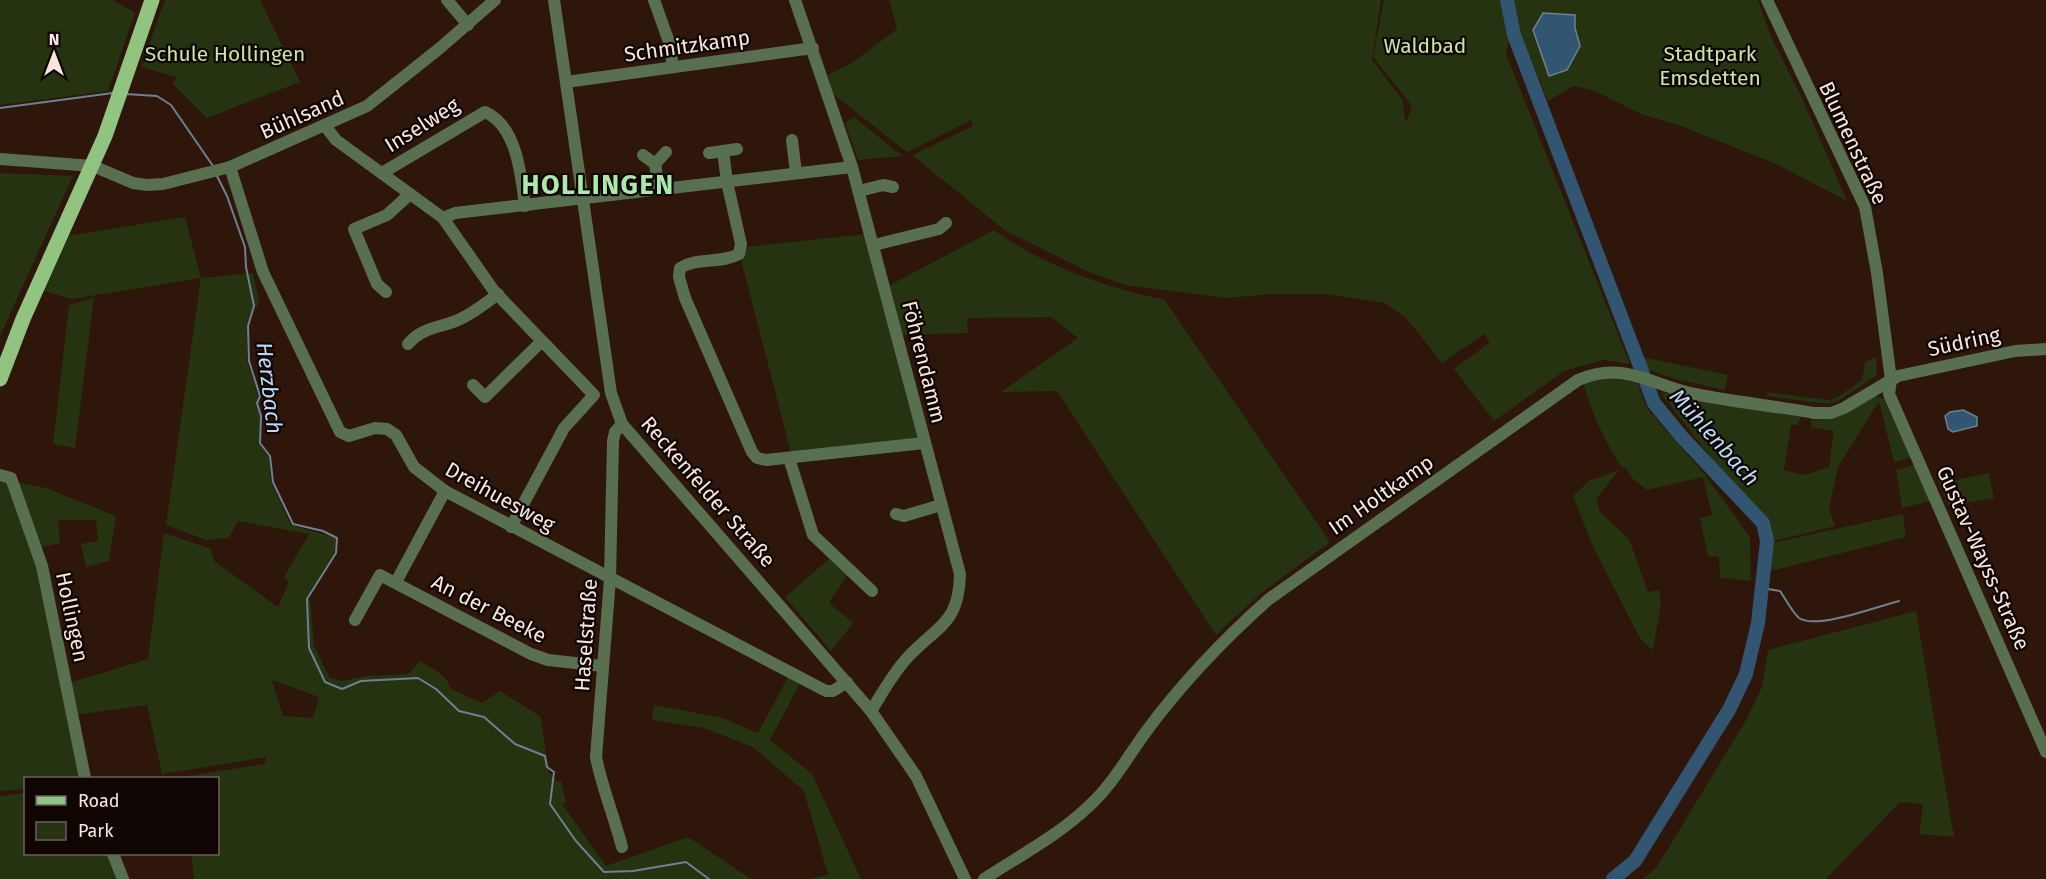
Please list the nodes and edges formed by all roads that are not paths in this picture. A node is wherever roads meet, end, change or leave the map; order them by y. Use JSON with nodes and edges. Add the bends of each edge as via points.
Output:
{"nodes":[{"id":1,"x":152,"y":0,"type":"edge"},
{"id":2,"x":447,"y":0,"type":"edge"},
{"id":3,"x":495,"y":0,"type":"edge"},
{"id":4,"x":554,"y":0,"type":"edge"},
{"id":5,"x":654,"y":0,"type":"edge"},
{"id":6,"x":1767,"y":0,"type":"edge"},
{"id":7,"x":799,"y":1,"type":"edge"},
{"id":8,"x":468,"y":25,"type":"junction"},
{"id":9,"x":813,"y":48,"type":"junction"},
{"id":10,"x":673,"y":67,"type":"junction"},
{"id":11,"x":567,"y":82,"type":"junction"},
{"id":12,"x":326,"y":127,"type":"junction"},
{"id":13,"x":792,"y":140,"type":"dead end"},
{"id":14,"x":737,"y":149,"type":"dead end"},
{"id":15,"x":723,"y":151,"type":"junction"},
{"id":16,"x":666,"y":152,"type":"dead end"},
{"id":17,"x":709,"y":153,"type":"dead end"},
{"id":18,"x":643,"y":155,"type":"dead end"},
{"id":19,"x":0,"y":159,"type":"edge"},
{"id":20,"x":656,"y":164,"type":"junction"},
{"id":21,"x":93,"y":166,"type":"junction"},
{"id":22,"x":852,"y":166,"type":"junction"},
{"id":23,"x":220,"y":170,"type":"junction"},
{"id":24,"x":382,"y":173,"type":"junction"},
{"id":25,"x":796,"y":173,"type":"junction"},
{"id":26,"x":727,"y":182,"type":"junction"},
{"id":27,"x":893,"y":187,"type":"dead end"},
{"id":28,"x":659,"y":189,"type":"junction"},
{"id":29,"x":859,"y":191,"type":"junction"},
{"id":30,"x":410,"y":194,"type":"junction"},
{"id":31,"x":583,"y":198,"type":"junction"},
{"id":32,"x":525,"y":206,"type":"junction"},
{"id":33,"x":443,"y":218,"type":"junction"},
{"id":34,"x":946,"y":223,"type":"dead end"},
{"id":35,"x":874,"y":245,"type":"junction"},
{"id":36,"x":386,"y":292,"type":"dead end"},
{"id":37,"x":498,"y":294,"type":"junction"},
{"id":38,"x":541,"y":342,"type":"junction"},
{"id":39,"x":408,"y":344,"type":"dead end"},
{"id":40,"x":2046,"y":349,"type":"edge"},
{"id":41,"x":0,"y":379,"type":"edge"},
{"id":42,"x":1891,"y":380,"type":"junction"},
{"id":43,"x":473,"y":385,"type":"dead end"},
{"id":44,"x":622,"y":424,"type":"junction"},
{"id":45,"x":924,"y":443,"type":"junction"},
{"id":46,"x":789,"y":458,"type":"junction"},
{"id":47,"x":0,"y":475,"type":"edge"},
{"id":48,"x":445,"y":491,"type":"junction"},
{"id":49,"x":941,"y":506,"type":"junction"},
{"id":50,"x":896,"y":514,"type":"dead end"},
{"id":51,"x":511,"y":527,"type":"junction"},
{"id":52,"x":610,"y":579,"type":"junction"},
{"id":53,"x":396,"y":582,"type":"junction"},
{"id":54,"x":872,"y":591,"type":"dead end"},
{"id":55,"x":355,"y":620,"type":"dead end"},
{"id":56,"x":603,"y":666,"type":"junction"},
{"id":57,"x":847,"y":682,"type":"junction"},
{"id":58,"x":871,"y":711,"type":"junction"},
{"id":59,"x":2046,"y":752,"type":"edge"},
{"id":60,"x":86,"y":777,"type":"edge"},
{"id":61,"x":622,"y":847,"type":"dead end"},
{"id":62,"x":113,"y":855,"type":"edge"},
{"id":63,"x":123,"y":879,"type":"edge"},
{"id":64,"x":965,"y":879,"type":"edge"},
{"id":65,"x":984,"y":879,"type":"edge"}],
"edges":[{"from":1,"to":21,"type":"main road"},
{"from":2,"to":8,"type":"street"},
{"from":3,"to":8,"type":"street","name":"Bühlsand"},
{"from":4,"to":11,"type":"street","name":"Reckenfelder Straße"},
{"from":5,"to":10,"type":"street"},
{"from":6,"to":42,"type":"street","name":"Blumenstraße","via":[[1865,207]]},
{"from":7,"to":9,"type":"street","name":"Föhrendamm"},
{"from":8,"to":12,"type":"street","name":"Bühlsand","via":[[380,97]]},
{"from":9,"to":10,"type":"street","name":"Schmitzkamp"},
{"from":9,"to":22,"type":"street","name":"Föhrendamm"},
{"from":10,"to":11,"type":"street","name":"Schmitzkamp"},
{"from":11,"to":31,"type":"street","name":"Reckenfelder Straße"},
{"from":12,"to":23,"type":"street","name":"Bühlsand"},
{"from":12,"to":24,"type":"street","via":[[336,140]]},
{"from":13,"to":25,"type":"street"},
{"from":14,"to":15,"type":"street"},
{"from":15,"to":17,"type":"street"},
{"from":15,"to":26,"type":"street"},
{"from":16,"to":20,"type":"street"},
{"from":18,"to":20,"type":"street"},
{"from":19,"to":21,"type":"street","name":"Bühlsand"},
{"from":20,"to":28,"type":"street"},
{"from":21,"to":23,"type":"street","name":"Bühlsand","via":[[147,185]]},
{"from":21,"to":41,"type":"main road"},
{"from":22,"to":25,"type":"street"},
{"from":22,"to":29,"type":"street","name":"Föhrendamm"},
{"from":23,"to":48,"type":"street","name":"Dreihuesweg","via":[[263,272],[340,432],[349,436],[375,428],[387,429],[396,435],[414,467]]},
{"from":24,"to":30,"type":"street"},
{"from":24,"to":32,"type":"street","name":"Inselweg","via":[[486,112],[495,116],[519,163]]},
{"from":25,"to":26,"type":"street"},
{"from":26,"to":28,"type":"street"},
{"from":26,"to":46,"type":"street","via":[[740,254],[731,259],[688,263],[680,268],[679,277],[752,452],[766,460]]},
{"from":27,"to":29,"type":"street","via":[[883,185]]},
{"from":28,"to":31,"type":"street"},
{"from":29,"to":35,"type":"street","name":"Föhrendamm"},
{"from":30,"to":33,"type":"street"},
{"from":30,"to":36,"type":"street","via":[[387,215],[354,229],[376,284]]},
{"from":31,"to":32,"type":"street"},
{"from":31,"to":44,"type":"street","name":"Reckenfelder Straße","via":[[610,393]]},
{"from":32,"to":33,"type":"street","via":[[455,213]]},
{"from":33,"to":37,"type":"street"},
{"from":34,"to":35,"type":"street","via":[[939,229]]},
{"from":35,"to":45,"type":"street","name":"Föhrendamm"},
{"from":37,"to":38,"type":"street"},
{"from":37,"to":39,"type":"street","via":[[457,321],[442,323]]},
{"from":38,"to":43,"type":"street","via":[[486,397]]},
{"from":38,"to":51,"type":"street","via":[[594,395],[564,428]]},
{"from":40,"to":42,"type":"street","name":"Südring","via":[[1974,359]]},
{"from":42,"to":59,"type":"street","name":"Gustav-Wayss-Straße","via":[[1889,394]]},
{"from":42,"to":65,"type":"street","name":"Im Holtkamp","via":[[1831,413],[1694,394],[1630,373],[1606,371],[1578,380],[1269,599],[1180,689],[1090,806]]},
{"from":44,"to":52,"type":"street","name":"Haselstraße","via":[[613,441]]},
{"from":44,"to":57,"type":"street","name":"Reckenfelder Straße"},
{"from":45,"to":46,"type":"street"},
{"from":45,"to":49,"type":"street","name":"Föhrendamm"},
{"from":46,"to":54,"type":"street","via":[[813,535]]},
{"from":47,"to":60,"type":"street","name":"Hollingen","via":[[11,478],[42,566]]},
{"from":48,"to":51,"type":"street","name":"Dreihuesweg"},
{"from":48,"to":53,"type":"street"},
{"from":49,"to":50,"type":"street","via":[[904,516]]},
{"from":49,"to":58,"type":"street","name":"Föhrendamm","via":[[960,574],[955,607],[947,622],[899,668]]},
{"from":51,"to":52,"type":"street","name":"Dreihuesweg"},
{"from":52,"to":56,"type":"street","name":"Haselstraße"},
{"from":52,"to":57,"type":"street","name":"Dreihuesweg","via":[[826,691]]},
{"from":53,"to":55,"type":"street","via":[[380,575]]},
{"from":53,"to":56,"type":"street","name":"An der Beeke","via":[[531,654],[548,660]]},
{"from":56,"to":61,"type":"street","name":"Haselstraße","via":[[596,757]]},
{"from":57,"to":58,"type":"street","name":"Reckenfelder Straße"},
{"from":58,"to":64,"type":"street","name":"Reckenfelder Straße","via":[[916,776]]},
{"from":62,"to":63,"type":"street"}]}
